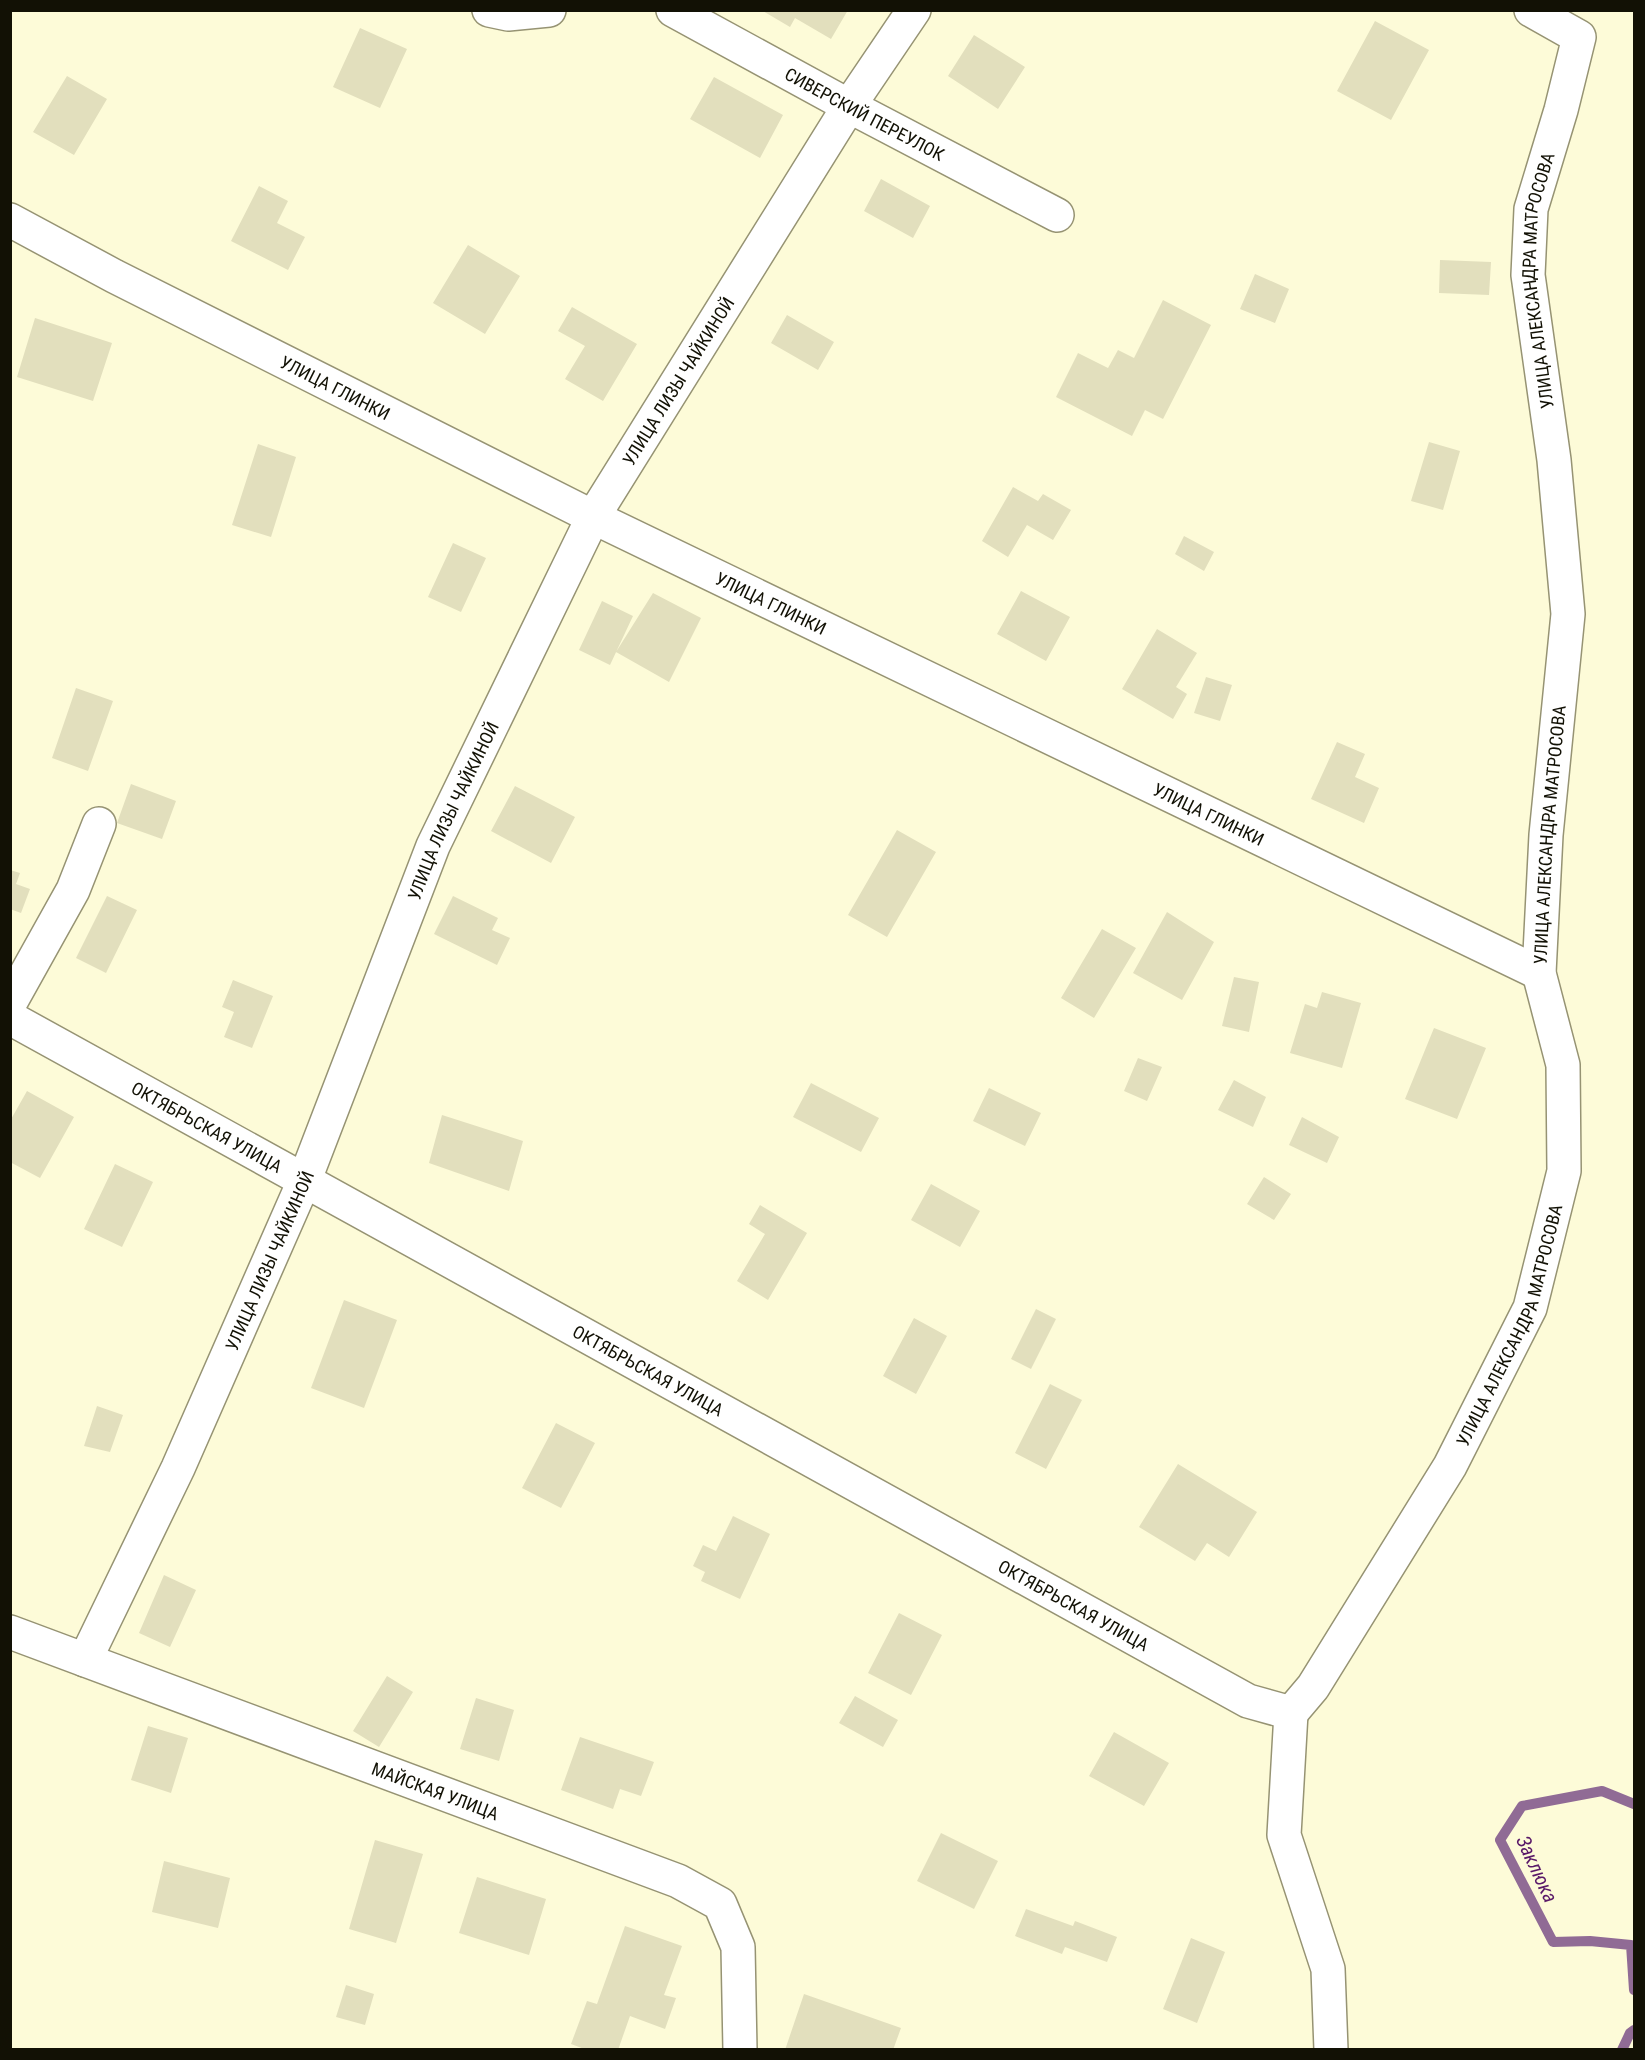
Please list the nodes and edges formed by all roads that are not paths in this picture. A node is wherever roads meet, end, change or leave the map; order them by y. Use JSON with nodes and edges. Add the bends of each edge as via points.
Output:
{"nodes":[{"id":1,"x":489,"y":10,"type":"edge"},
{"id":2,"x":549,"y":10,"type":"edge"},
{"id":3,"x":673,"y":10,"type":"edge"},
{"id":4,"x":914,"y":10,"type":"edge"},
{"id":5,"x":1531,"y":10,"type":"edge"},
{"id":6,"x":849,"y":106,"type":"junction"},
{"id":7,"x":1057,"y":215,"type":"dead end"},
{"id":8,"x":10,"y":220,"type":"edge"},
{"id":9,"x":593,"y":517,"type":"junction"},
{"id":10,"x":99,"y":824,"type":"dead end"},
{"id":11,"x":1539,"y":973,"type":"junction"},
{"id":12,"x":10,"y":1003,"type":"edge"},
{"id":13,"x":10,"y":1018,"type":"edge"},
{"id":14,"x":305,"y":1179,"type":"junction"},
{"id":15,"x":10,"y":1632,"type":"edge"},
{"id":16,"x":85,"y":1660,"type":"junction"},
{"id":17,"x":1291,"y":1713,"type":"junction"},
{"id":18,"x":740,"y":2049,"type":"edge"},
{"id":19,"x":1331,"y":2049,"type":"edge"}],
"edges":[{"from":1,"to":2,"type":"street","via":[[508,15]]},
{"from":3,"to":6,"type":"street","name":"СИВЕРСКИЙ ПЕРЕУЛОК"},
{"from":4,"to":6,"type":"street","name":"УЛИЦА ЛИЗЫ ЧАЙКИНОЙ"},
{"from":5,"to":11,"type":"street","name":"УЛИЦА АЛЕКСАНДРА МАТРОСОВА","via":[[1579,37],[1531,209],[1528,274],[1554,460],[1568,614],[1546,835]]},
{"from":6,"to":7,"type":"street","name":"СИВЕРСКИЙ ПЕРЕУЛОК"},
{"from":6,"to":9,"type":"street","name":"УЛИЦА ЛИЗЫ ЧАЙКИНОЙ"},
{"from":8,"to":9,"type":"street","name":"УЛИЦА ГЛИНКИ"},
{"from":9,"to":11,"type":"street","name":"УЛИЦА ГЛИНКИ"},
{"from":9,"to":14,"type":"street","name":"УЛИЦА ЛИЗЫ ЧАЙКИНОЙ","via":[[433,846]]},
{"from":10,"to":12,"type":"street","via":[[72,890]]},
{"from":11,"to":17,"type":"street","name":"УЛИЦА АЛЕКСАНДРА МАТРОСОВА","via":[[1563,1065],[1564,1171],[1530,1308],[1450,1466],[1313,1687]]},
{"from":13,"to":14,"type":"street","name":"ОКТЯБРЬСКАЯ УЛИЦА"},
{"from":14,"to":16,"type":"street","name":"УЛИЦА ЛИЗЫ ЧАЙКИНОЙ","via":[[178,1468]]},
{"from":14,"to":17,"type":"street","name":"ОКТЯБРЬСКАЯ УЛИЦА","via":[[1248,1701]]},
{"from":15,"to":16,"type":"street","name":"МАЙСКАЯ УЛИЦА"},
{"from":16,"to":18,"type":"street","name":"МАЙСКАЯ УЛИЦА","via":[[678,1881],[720,1904],[738,1947]]},
{"from":17,"to":19,"type":"street","via":[[1284,1835],[1328,1969]]}]}
